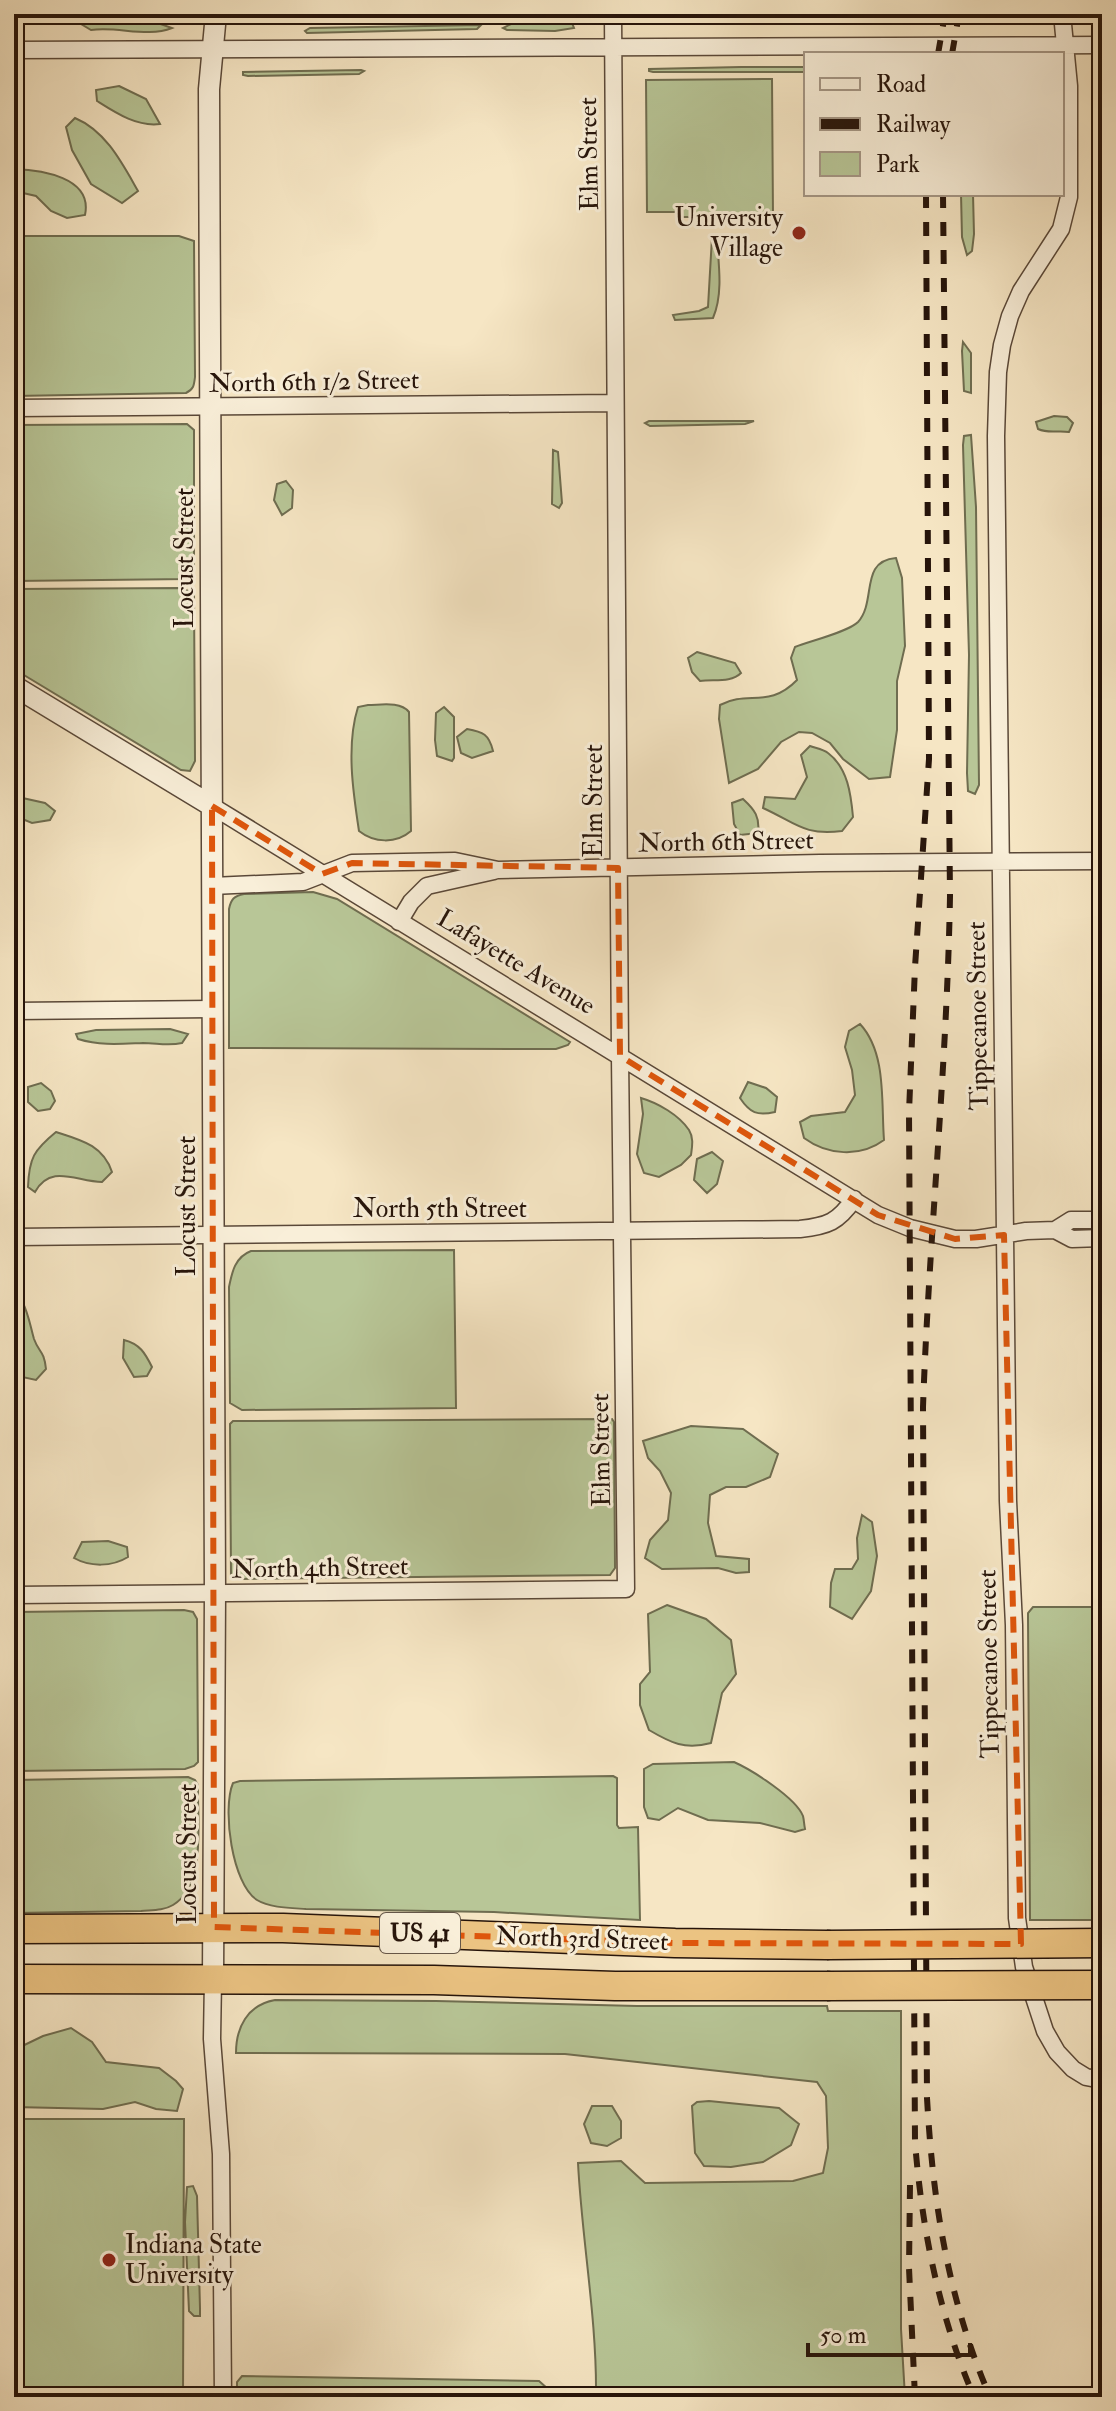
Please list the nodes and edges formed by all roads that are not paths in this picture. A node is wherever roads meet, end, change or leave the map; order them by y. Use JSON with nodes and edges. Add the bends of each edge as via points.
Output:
{"nodes":[{"id":1,"x":216,"y":14,"type":"edge"},
{"id":2,"x":613,"y":14,"type":"edge"},
{"id":3,"x":1062,"y":14,"type":"edge"},
{"id":4,"x":1066,"y":45,"type":"junction"},
{"id":5,"x":1102,"y":45,"type":"edge"},
{"id":6,"x":613,"y":47,"type":"junction"},
{"id":7,"x":213,"y":49,"type":"junction"},
{"id":8,"x":14,"y":50,"type":"edge"},
{"id":9,"x":615,"y":403,"type":"junction"},
{"id":10,"x":210,"y":407,"type":"junction"},
{"id":11,"x":14,"y":408,"type":"edge"},
{"id":12,"x":14,"y":686,"type":"edge"},
{"id":13,"x":212,"y":806,"type":"junction"},
{"id":14,"x":1000,"y":861,"type":"junction"},
{"id":15,"x":1102,"y":861,"type":"edge"},
{"id":16,"x":618,"y":868,"type":"junction"},
{"id":17,"x":498,"y":870,"type":"junction"},
{"id":18,"x":322,"y":874,"type":"junction"},
{"id":19,"x":212,"y":886,"type":"junction"},
{"id":20,"x":399,"y":922,"type":"junction"},
{"id":21,"x":213,"y":1009,"type":"junction"},
{"id":22,"x":14,"y":1011,"type":"edge"},
{"id":23,"x":620,"y":1056,"type":"junction"},
{"id":24,"x":854,"y":1199,"type":"junction"},
{"id":25,"x":1102,"y":1220,"type":"edge"},
{"id":26,"x":1055,"y":1230,"type":"junction"},
{"id":27,"x":622,"y":1232,"type":"junction"},
{"id":28,"x":213,"y":1235,"type":"junction"},
{"id":29,"x":1004,"y":1235,"type":"junction"},
{"id":30,"x":14,"y":1237,"type":"edge"},
{"id":31,"x":1102,"y":1238,"type":"edge"},
{"id":32,"x":626,"y":1589,"type":"joint"},
{"id":33,"x":215,"y":1593,"type":"junction"},
{"id":34,"x":14,"y":1595,"type":"edge"},
{"id":35,"x":214,"y":1927,"type":"junction"},
{"id":36,"x":14,"y":1929,"type":"edge"},
{"id":37,"x":1102,"y":1943,"type":"edge"},
{"id":38,"x":14,"y":1979,"type":"edge"},
{"id":39,"x":213,"y":1979,"type":"junction"},
{"id":40,"x":1102,"y":1985,"type":"edge"},
{"id":41,"x":1102,"y":2080,"type":"edge"},
{"id":42,"x":223,"y":2397,"type":"edge"}],
"edges":[{"from":1,"to":7,"type":"street","name":"Locust Street"},
{"from":2,"to":6,"type":"street","name":"Elm Street"},
{"from":3,"to":4,"type":"street","name":"Tippecanoe Street"},
{"from":4,"to":5,"type":"street"},
{"from":4,"to":6,"type":"street"},
{"from":4,"to":14,"type":"street","name":"Tippecanoe Street","via":[[1071,177],[1066,215],[1010,316],[998,372]]},
{"from":6,"to":7,"type":"street"},
{"from":6,"to":9,"type":"street","name":"Elm Street"},
{"from":7,"to":8,"type":"street"},
{"from":7,"to":10,"type":"street","name":"Locust Street"},
{"from":9,"to":10,"type":"street","name":"North 6th 1/2 Street"},
{"from":9,"to":16,"type":"street","name":"Elm Street"},
{"from":10,"to":11,"type":"street","name":"North 6th 1/2 Street"},
{"from":10,"to":13,"type":"street","name":"Locust Street"},
{"from":12,"to":13,"type":"street","name":"Lafayette Avenue"},
{"from":13,"to":18,"type":"street","name":"Lafayette Avenue"},
{"from":13,"to":19,"type":"street","name":"Locust Street"},
{"from":14,"to":15,"type":"street","name":"North 6th Street"},
{"from":14,"to":16,"type":"street","name":"North 6th Street"},
{"from":14,"to":29,"type":"street","name":"Tippecanoe Street"},
{"from":16,"to":17,"type":"street","name":"North 6th Street"},
{"from":16,"to":23,"type":"street","name":"Elm Street"},
{"from":17,"to":18,"type":"street","name":"North 6th Street","via":[[455,861],[352,863]]},
{"from":17,"to":20,"type":"street","via":[[427,886]]},
{"from":18,"to":19,"type":"street","name":"North 6th Street","via":[[303,882]]},
{"from":18,"to":20,"type":"street","name":"Lafayette Avenue"},
{"from":19,"to":21,"type":"street","name":"Locust Street"},
{"from":20,"to":23,"type":"street","name":"Lafayette Avenue"},
{"from":21,"to":22,"type":"street"},
{"from":21,"to":28,"type":"street","name":"Locust Street"},
{"from":23,"to":24,"type":"street","name":"Lafayette Avenue"},
{"from":23,"to":27,"type":"street","name":"Elm Street"},
{"from":24,"to":27,"type":"street","name":"North 5th Street","via":[[833,1222],[810,1228]]},
{"from":24,"to":29,"type":"street","name":"Lafayette Avenue","via":[[897,1224],[955,1239]]},
{"from":25,"to":26,"type":"street","via":[[1071,1220]]},
{"from":26,"to":29,"type":"street"},
{"from":26,"to":31,"type":"street","via":[[1072,1239]]},
{"from":27,"to":28,"type":"street","name":"North 5th Street"},
{"from":27,"to":32,"type":"street","name":"Elm Street"},
{"from":28,"to":30,"type":"street","name":"North 5th Street"},
{"from":28,"to":33,"type":"street","name":"Locust Street"},
{"from":29,"to":41,"type":"street","name":"Tippecanoe Street","via":[[1017,1918],[1024,1967],[1045,2031],[1073,2069]]},
{"from":32,"to":33,"type":"street","name":"North 4th Street"},
{"from":33,"to":34,"type":"street","name":"North 4th Street"},
{"from":33,"to":35,"type":"street","name":"Locust Street"},
{"from":35,"to":36,"type":"highway","name":"North 3rd Street","number":"US 41"},
{"from":35,"to":37,"type":"highway","name":"North 3rd Street","number":"US 41","bridge":true,"via":[[675,1943]]},
{"from":35,"to":39,"type":"street","name":"Locust Street"},
{"from":38,"to":39,"type":"highway","name":"North 3rd Street","number":"US 41"},
{"from":39,"to":40,"type":"highway","name":"North 3rd Street","number":"US 41","bridge":true,"via":[[630,1986]]},
{"from":39,"to":42,"type":"street","name":"Locust Street"}]}
